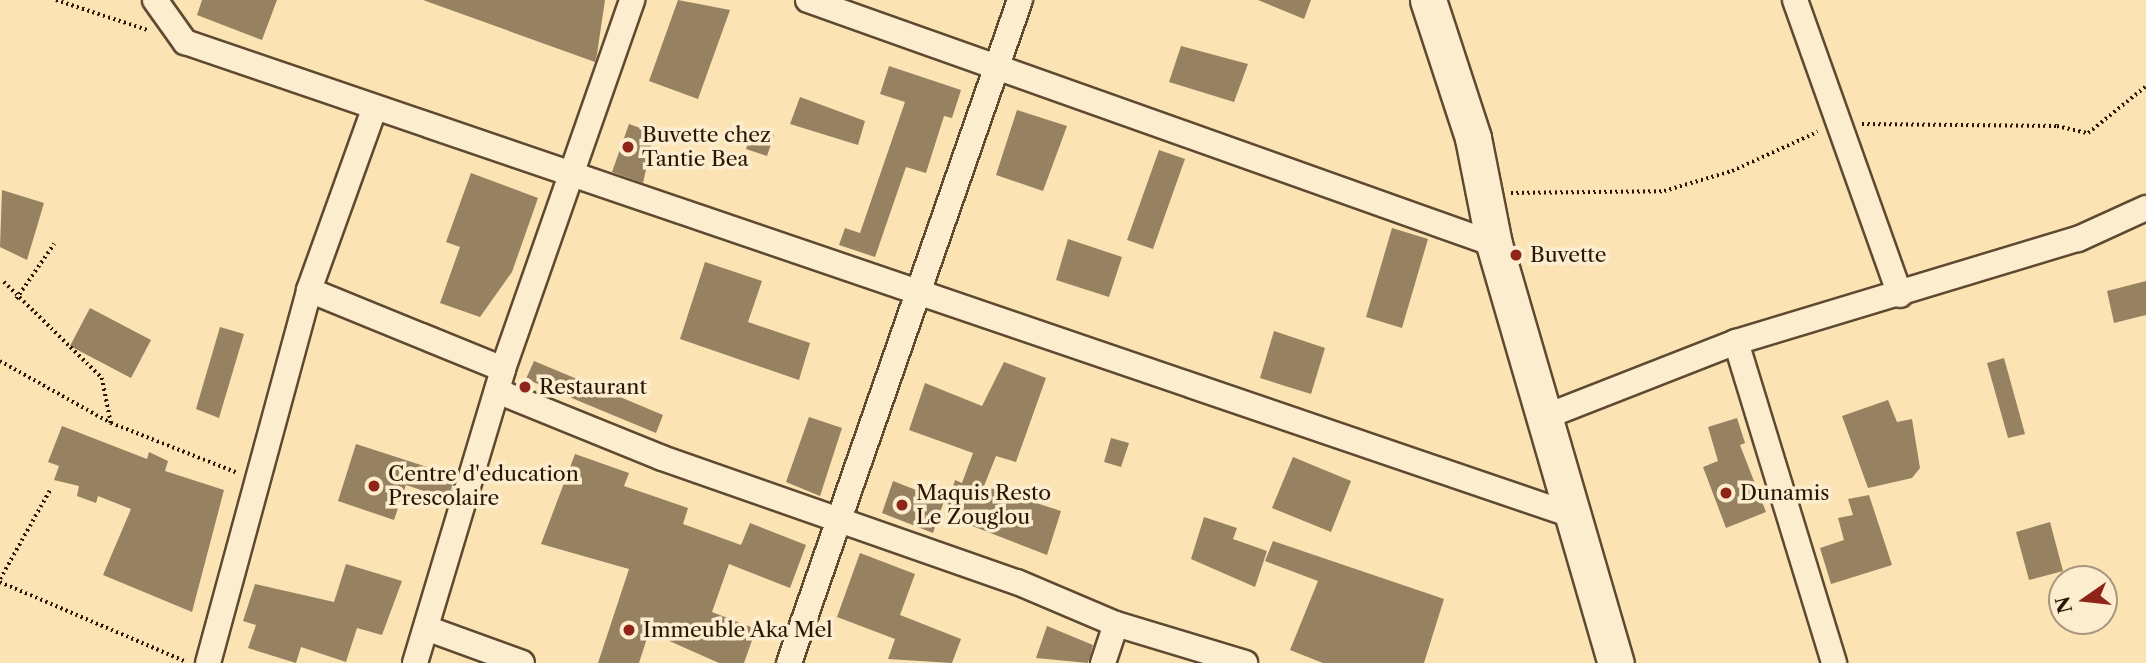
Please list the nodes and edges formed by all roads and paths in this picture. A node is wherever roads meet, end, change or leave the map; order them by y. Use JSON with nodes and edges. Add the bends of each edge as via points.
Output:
{"nodes":[{"id":1,"x":56,"y":0,"type":"edge"},
{"id":2,"x":155,"y":0,"type":"edge"},
{"id":3,"x":632,"y":0,"type":"edge"},
{"id":4,"x":808,"y":0,"type":"edge"},
{"id":5,"x":1020,"y":0,"type":"edge"},
{"id":6,"x":1428,"y":0,"type":"edge"},
{"id":7,"x":1795,"y":0,"type":"edge"},
{"id":8,"x":154,"y":32,"type":"dead end"},
{"id":9,"x":998,"y":64,"type":"junction"},
{"id":10,"x":2146,"y":86,"type":"edge"},
{"id":11,"x":374,"y":109,"type":"junction"},
{"id":12,"x":1836,"y":123,"type":"junction"},
{"id":13,"x":574,"y":176,"type":"junction"},
{"id":14,"x":1485,"y":193,"type":"junction"},
{"id":15,"x":2146,"y":208,"type":"edge"},
{"id":16,"x":54,"y":244,"type":"dead end"},
{"id":17,"x":1494,"y":244,"type":"junction"},
{"id":18,"x":4,"y":282,"type":"dead end"},
{"id":19,"x":309,"y":290,"type":"junction"},
{"id":20,"x":918,"y":293,"type":"junction"},
{"id":21,"x":1900,"y":295,"type":"junction"},
{"id":22,"x":16,"y":299,"type":"junction"},
{"id":23,"x":1736,"y":342,"type":"junction"},
{"id":24,"x":0,"y":361,"type":"edge"},
{"id":25,"x":500,"y":380,"type":"junction"},
{"id":26,"x":1547,"y":416,"type":"junction"},
{"id":27,"x":111,"y":423,"type":"junction"},
{"id":28,"x":254,"y":478,"type":"junction"},
{"id":29,"x":50,"y":491,"type":"dead end"},
{"id":30,"x":1571,"y":515,"type":"junction"},
{"id":31,"x":839,"y":519,"type":"junction"},
{"id":32,"x":0,"y":580,"type":"edge"},
{"id":33,"x":1116,"y":624,"type":"junction"},
{"id":34,"x":426,"y":628,"type":"junction"},
{"id":35,"x":188,"y":663,"type":"edge"},
{"id":36,"x":208,"y":663,"type":"edge"},
{"id":37,"x":415,"y":663,"type":"edge"},
{"id":38,"x":522,"y":663,"type":"edge"},
{"id":39,"x":789,"y":663,"type":"edge"},
{"id":40,"x":1103,"y":663,"type":"edge"},
{"id":41,"x":1245,"y":663,"type":"edge"},
{"id":42,"x":1616,"y":663,"type":"edge"},
{"id":43,"x":1834,"y":663,"type":"edge"}],
"edges":[{"from":1,"to":8,"type":"path"},
{"from":2,"to":11,"type":"street","via":[[184,43]]},
{"from":3,"to":13,"type":"street"},
{"from":4,"to":9,"type":"street"},
{"from":5,"to":9,"type":"street"},
{"from":6,"to":14,"type":"street"},
{"from":7,"to":12,"type":"street"},
{"from":9,"to":17,"type":"street"},
{"from":9,"to":20,"type":"street"},
{"from":10,"to":12,"type":"path","via":[[2088,133],[2057,125]]},
{"from":11,"to":13,"type":"street"},
{"from":11,"to":19,"type":"street"},
{"from":12,"to":14,"type":"path","via":[[1732,171],[1664,191]]},
{"from":12,"to":21,"type":"street"},
{"from":13,"to":20,"type":"street"},
{"from":13,"to":25,"type":"street"},
{"from":14,"to":17,"type":"street"},
{"from":15,"to":21,"type":"street","via":[[2078,239]]},
{"from":16,"to":22,"type":"path"},
{"from":17,"to":26,"type":"street"},
{"from":18,"to":22,"type":"path"},
{"from":19,"to":25,"type":"street"},
{"from":19,"to":28,"type":"street"},
{"from":20,"to":30,"type":"street"},
{"from":20,"to":31,"type":"street"},
{"from":21,"to":23,"type":"street"},
{"from":22,"to":27,"type":"path","via":[[102,378]]},
{"from":23,"to":26,"type":"street"},
{"from":23,"to":43,"type":"street"},
{"from":24,"to":27,"type":"path"},
{"from":25,"to":31,"type":"street","via":[[663,458]]},
{"from":25,"to":34,"type":"street"},
{"from":26,"to":30,"type":"street"},
{"from":27,"to":28,"type":"path"},
{"from":28,"to":36,"type":"street"},
{"from":29,"to":32,"type":"path"},
{"from":30,"to":42,"type":"street"},
{"from":31,"to":33,"type":"street"},
{"from":31,"to":39,"type":"street"},
{"from":32,"to":35,"type":"path"},
{"from":33,"to":40,"type":"street"},
{"from":33,"to":41,"type":"street"},
{"from":34,"to":37,"type":"street"},
{"from":34,"to":38,"type":"street"}]}
